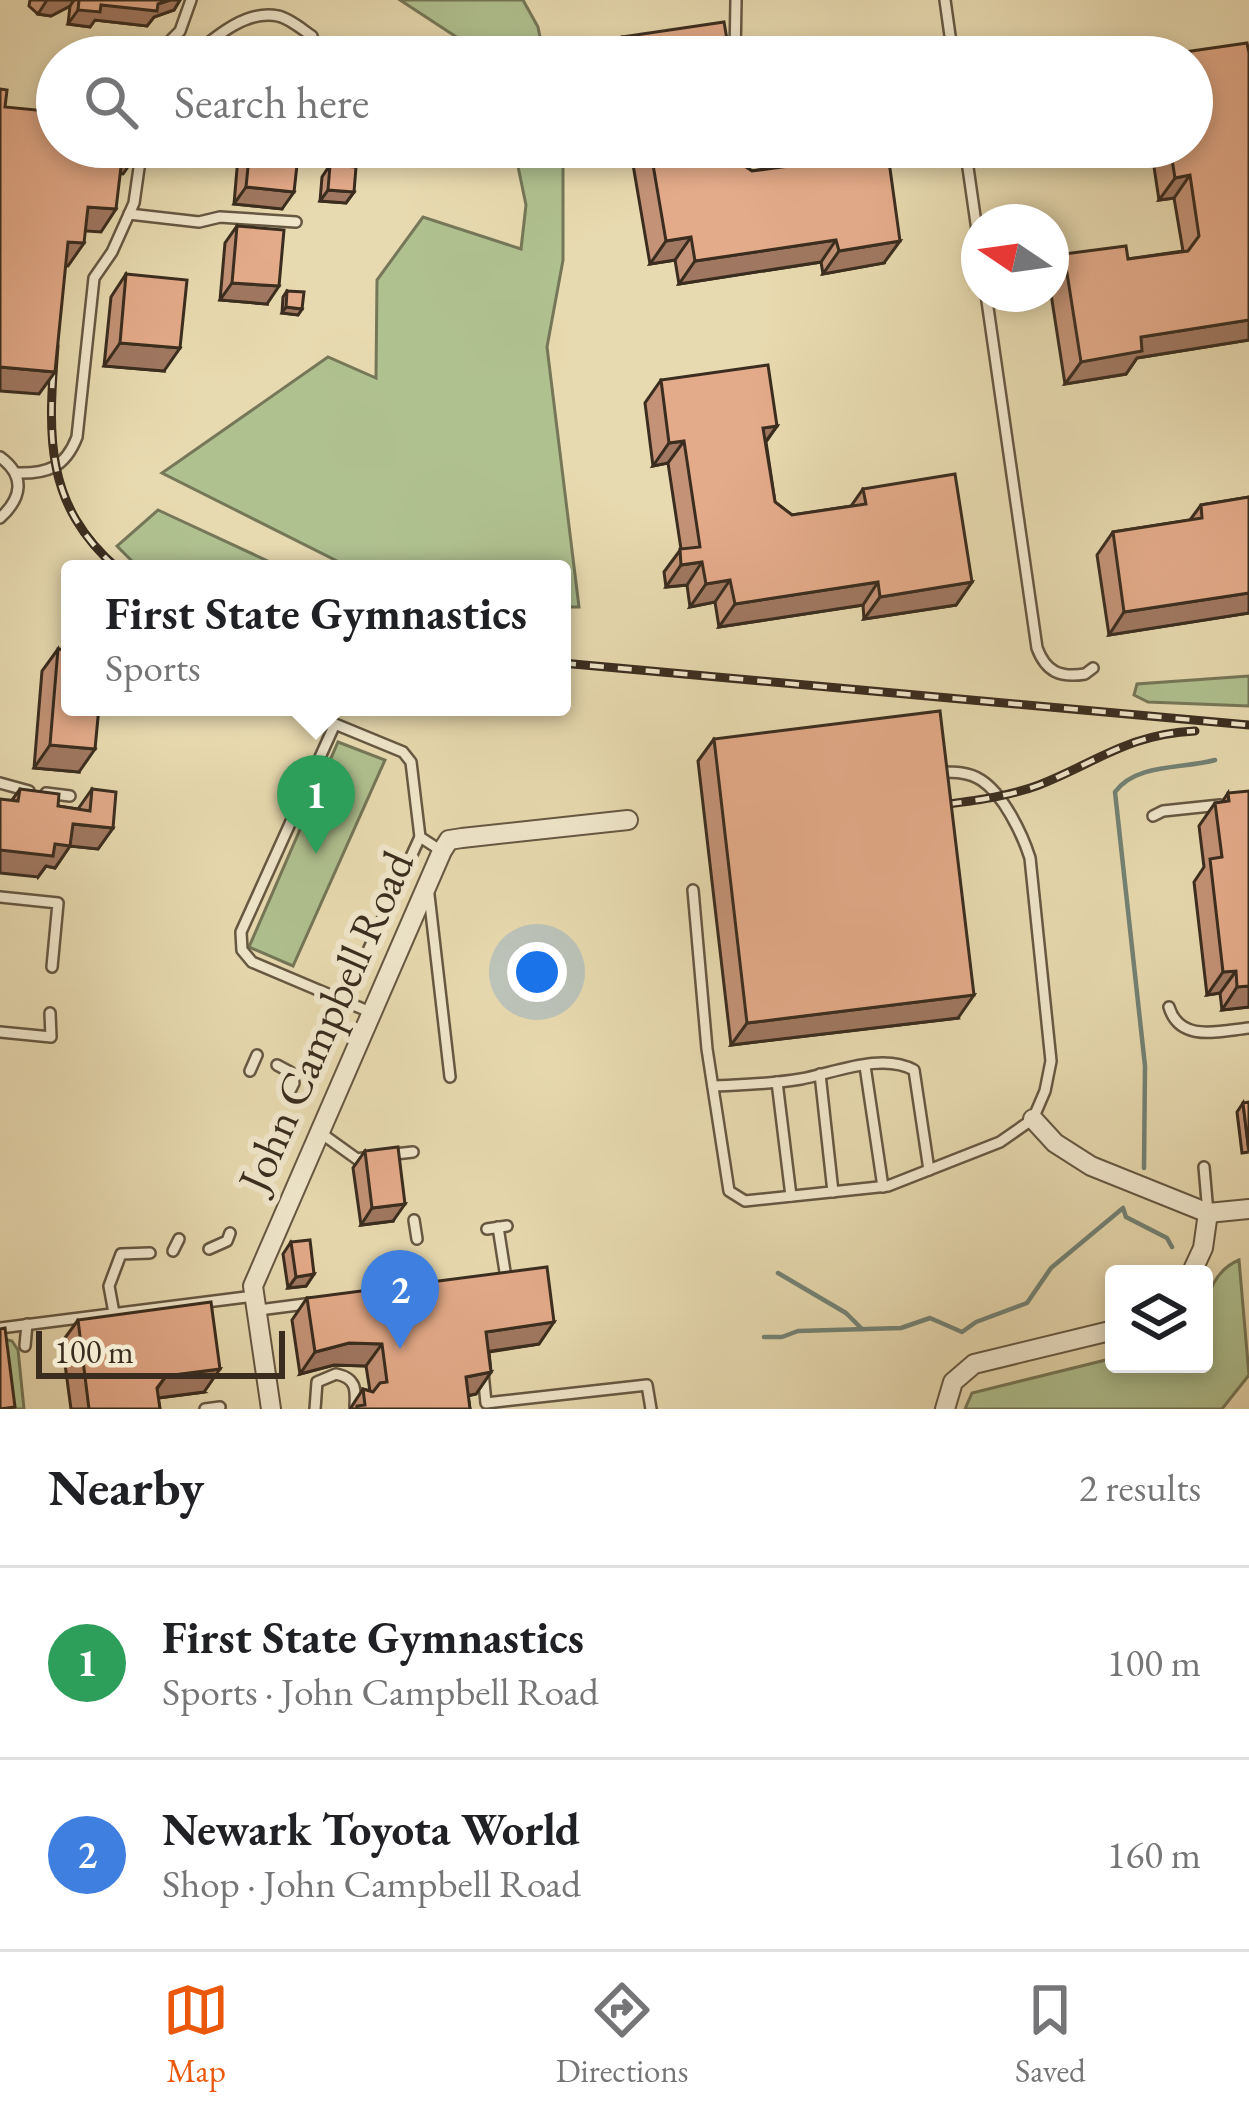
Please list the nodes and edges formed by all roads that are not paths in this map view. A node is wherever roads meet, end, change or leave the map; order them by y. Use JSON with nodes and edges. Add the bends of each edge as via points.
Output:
{"nodes":[{"id":1,"x":191,"y":0,"type":"edge"},
{"id":2,"x":736,"y":0,"type":"edge"},
{"id":3,"x":945,"y":0,"type":"edge"},
{"id":4,"x":278,"y":1,"type":"edge"},
{"id":5,"x":280,"y":16,"type":"junction"},
{"id":6,"x":175,"y":36,"type":"edge"},
{"id":7,"x":221,"y":36,"type":"edge"},
{"id":8,"x":312,"y":36,"type":"dead end"},
{"id":9,"x":735,"y":36,"type":"edge"},
{"id":10,"x":949,"y":36,"type":"edge"},
{"id":11,"x":140,"y":168,"type":"edge"},
{"id":12,"x":968,"y":168,"type":"edge"},
{"id":13,"x":973,"y":204,"type":"edge"},
{"id":14,"x":129,"y":214,"type":"junction"},
{"id":15,"x":296,"y":222,"type":"dead end"},
{"id":16,"x":989,"y":312,"type":"edge"},
{"id":17,"x":0,"y":458,"type":"edge"},
{"id":18,"x":16,"y":472,"type":"junction"},
{"id":19,"x":0,"y":518,"type":"edge"},
{"id":20,"x":1093,"y":668,"type":"dead end"},
{"id":21,"x":941,"y":772,"type":"edge"},
{"id":22,"x":0,"y":783,"type":"edge"},
{"id":23,"x":70,"y":796,"type":"dead end"},
{"id":24,"x":1228,"y":805,"type":"edge"},
{"id":25,"x":1153,"y":816,"type":"dead end"},
{"id":26,"x":628,"y":820,"type":"dead end"},
{"id":27,"x":420,"y":837,"type":"junction"},
{"id":28,"x":442,"y":850,"type":"junction"},
{"id":29,"x":427,"y":883,"type":"junction"},
{"id":30,"x":693,"y":890,"type":"dead end"},
{"id":31,"x":0,"y":898,"type":"edge"},
{"id":32,"x":52,"y":967,"type":"dead end"},
{"id":33,"x":345,"y":1001,"type":"junction"},
{"id":34,"x":1169,"y":1007,"type":"dead end"},
{"id":35,"x":370,"y":1012,"type":"junction"},
{"id":36,"x":50,"y":1013,"type":"dead end"},
{"id":37,"x":1249,"y":1028,"type":"edge"},
{"id":38,"x":0,"y":1032,"type":"edge"},
{"id":39,"x":257,"y":1055,"type":"dead end"},
{"id":40,"x":277,"y":1065,"type":"dead end"},
{"id":41,"x":866,"y":1066,"type":"junction"},
{"id":42,"x":250,"y":1071,"type":"dead end"},
{"id":43,"x":820,"y":1074,"type":"junction"},
{"id":44,"x":450,"y":1077,"type":"dead end"},
{"id":45,"x":777,"y":1082,"type":"junction"},
{"id":46,"x":713,"y":1086,"type":"junction"},
{"id":47,"x":291,"y":1089,"type":"dead end"},
{"id":48,"x":1033,"y":1119,"type":"junction"},
{"id":49,"x":327,"y":1120,"type":"junction"},
{"id":50,"x":408,"y":1156,"type":"dead end"},
{"id":51,"x":1204,"y":1167,"type":"dead end"},
{"id":52,"x":929,"y":1170,"type":"junction"},
{"id":53,"x":883,"y":1187,"type":"junction"},
{"id":54,"x":832,"y":1192,"type":"junction"},
{"id":55,"x":790,"y":1196,"type":"junction"},
{"id":56,"x":1249,"y":1209,"type":"edge"},
{"id":57,"x":1208,"y":1213,"type":"junction"},
{"id":58,"x":414,"y":1220,"type":"dead end"},
{"id":59,"x":498,"y":1228,"type":"dead end"},
{"id":60,"x":230,"y":1233,"type":"dead end"},
{"id":61,"x":179,"y":1239,"type":"dead end"},
{"id":62,"x":417,"y":1239,"type":"dead end"},
{"id":63,"x":209,"y":1249,"type":"dead end"},
{"id":64,"x":173,"y":1251,"type":"dead end"},
{"id":65,"x":150,"y":1253,"type":"dead end"},
{"id":66,"x":1195,"y":1265,"type":"edge"},
{"id":67,"x":506,"y":1278,"type":"edge"},
{"id":68,"x":212,"y":1301,"type":"junction"},
{"id":69,"x":255,"y":1303,"type":"junction"},
{"id":70,"x":313,"y":1303,"type":"edge"},
{"id":71,"x":114,"y":1313,"type":"junction"},
{"id":72,"x":210,"y":1323,"type":"edge"},
{"id":73,"x":26,"y":1324,"type":"junction"},
{"id":74,"x":0,"y":1328,"type":"edge"},
{"id":75,"x":1105,"y":1332,"type":"edge"},
{"id":76,"x":25,"y":1346,"type":"dead end"},
{"id":77,"x":482,"y":1361,"type":"edge"},
{"id":78,"x":355,"y":1406,"type":"edge"},
{"id":79,"x":220,"y":1407,"type":"edge"},
{"id":80,"x":205,"y":1409,"type":"edge"},
{"id":81,"x":271,"y":1409,"type":"edge"},
{"id":82,"x":315,"y":1409,"type":"edge"},
{"id":83,"x":651,"y":1409,"type":"edge"},
{"id":84,"x":945,"y":1409,"type":"edge"}],
"edges":[{"from":1,"to":6,"type":"lane"},
{"from":2,"to":9,"type":"lane"},
{"from":3,"to":10,"type":"lane"},
{"from":4,"to":5,"type":"lane"},
{"from":5,"to":7,"type":"lane","via":[[243,21]]},
{"from":5,"to":8,"type":"lane"},
{"from":11,"to":14,"type":"lane"},
{"from":12,"to":13,"type":"lane"},
{"from":14,"to":15,"type":"lane"},
{"from":14,"to":18,"type":"lane","via":[[94,278],[72,451],[45,473]]},
{"from":16,"to":20,"type":"lane","via":[[1037,648],[1043,665],[1071,676]]},
{"from":17,"to":18,"type":"lane"},
{"from":18,"to":19,"type":"lane","via":[[16,501]]},
{"from":21,"to":48,"type":"lane","via":[[984,781],[1030,858],[1051,1047]]},
{"from":22,"to":23,"type":"lane"},
{"from":24,"to":25,"type":"lane"},
{"from":26,"to":28,"type":"street","name":"John Campbell Road","via":[[471,836]]},
{"from":27,"to":28,"type":"lane"},
{"from":27,"to":33,"type":"lane"},
{"from":27,"to":33,"type":"lane","via":[[411,762],[335,724],[241,932],[252,962]]},
{"from":28,"to":29,"type":"street","name":"John Campbell Road"},
{"from":29,"to":35,"type":"street","name":"John Campbell Road"},
{"from":29,"to":44,"type":"lane"},
{"from":30,"to":46,"type":"lane"},
{"from":31,"to":32,"type":"lane","via":[[58,903]]},
{"from":33,"to":35,"type":"lane"},
{"from":34,"to":37,"type":"lane","via":[[1174,1022],[1194,1036]]},
{"from":35,"to":49,"type":"street","name":"John Campbell Road"},
{"from":36,"to":38,"type":"lane","via":[[51,1037]]},
{"from":39,"to":42,"type":"lane"},
{"from":40,"to":47,"type":"lane","via":[[290,1072]]},
{"from":41,"to":43,"type":"lane"},
{"from":41,"to":52,"type":"lane","via":[[914,1070]]},
{"from":41,"to":53,"type":"lane"},
{"from":43,"to":45,"type":"lane"},
{"from":43,"to":54,"type":"lane"},
{"from":45,"to":46,"type":"lane"},
{"from":45,"to":55,"type":"lane"},
{"from":46,"to":55,"type":"lane","via":[[729,1190],[745,1201]]},
{"from":48,"to":52,"type":"lane","via":[[1000,1142]]},
{"from":48,"to":57,"type":"street","via":[[1091,1166]]},
{"from":49,"to":50,"type":"lane","via":[[357,1159]]},
{"from":49,"to":69,"type":"street","name":"John Campbell Road","via":[[253,1286]]},
{"from":51,"to":57,"type":"lane"},
{"from":52,"to":53,"type":"lane"},
{"from":53,"to":54,"type":"lane"},
{"from":54,"to":55,"type":"lane"},
{"from":56,"to":57,"type":"street"},
{"from":57,"to":66,"type":"street"},
{"from":58,"to":62,"type":"lane"},
{"from":59,"to":67,"type":"lane"},
{"from":60,"to":63,"type":"lane"},
{"from":61,"to":64,"type":"lane"},
{"from":65,"to":71,"type":"lane","via":[[121,1254],[109,1286]]},
{"from":68,"to":69,"type":"lane"},
{"from":68,"to":71,"type":"lane"},
{"from":68,"to":72,"type":"lane"},
{"from":69,"to":70,"type":"lane"},
{"from":69,"to":81,"type":"street","name":"John Campbell Road"},
{"from":71,"to":73,"type":"lane"},
{"from":73,"to":74,"type":"lane"},
{"from":73,"to":76,"type":"lane"},
{"from":75,"to":84,"type":"street","via":[[974,1364],[952,1382]]},
{"from":77,"to":83,"type":"lane","via":[[486,1403],[647,1385]]},
{"from":78,"to":82,"type":"lane","via":[[352,1380],[336,1374],[317,1382]]},
{"from":79,"to":80,"type":"lane"}]}
